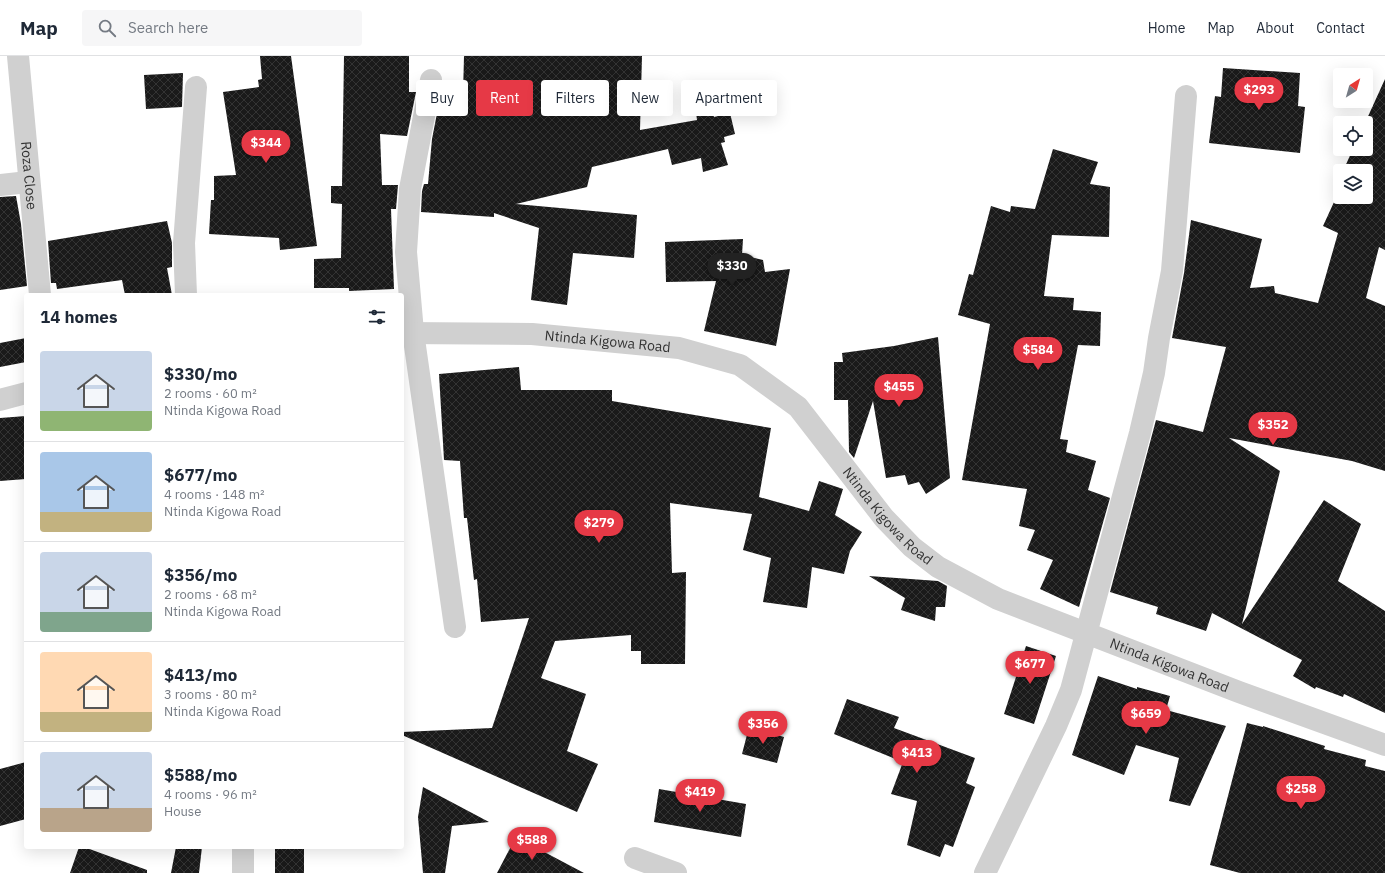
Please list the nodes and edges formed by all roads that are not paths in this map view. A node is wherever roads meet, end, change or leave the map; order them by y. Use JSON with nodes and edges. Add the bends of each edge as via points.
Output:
{"nodes":[{"id":1,"x":18,"y":56,"type":"edge"},
{"id":2,"x":196,"y":87,"type":"dead end"},
{"id":3,"x":1186,"y":96,"type":"dead end"},
{"id":4,"x":424,"y":116,"type":"edge"},
{"id":5,"x":28,"y":182,"type":"junction"},
{"id":6,"x":0,"y":185,"type":"edge"},
{"id":7,"x":40,"y":293,"type":"edge"},
{"id":8,"x":186,"y":293,"type":"edge"},
{"id":9,"x":408,"y":332,"type":"edge"},
{"id":10,"x":24,"y":394,"type":"edge"},
{"id":11,"x":0,"y":400,"type":"edge"},
{"id":12,"x":455,"y":627,"type":"dead end"},
{"id":13,"x":1086,"y":633,"type":"junction"},
{"id":14,"x":1385,"y":745,"type":"edge"},
{"id":15,"x":243,"y":849,"type":"edge"},
{"id":16,"x":635,"y":858,"type":"dead end"},
{"id":17,"x":243,"y":873,"type":"edge"},
{"id":18,"x":676,"y":873,"type":"edge"},
{"id":19,"x":985,"y":873,"type":"edge"}],
"edges":[{"from":1,"to":5,"type":"street","name":"Roza Close"},
{"from":2,"to":8,"type":"street","via":[[184,243]]},
{"from":3,"to":13,"type":"street","via":[[1172,270],[1154,373]]},
{"from":4,"to":9,"type":"street","via":[[408,212]]},
{"from":5,"to":6,"type":"street"},
{"from":5,"to":7,"type":"street","name":"Roza Close"},
{"from":9,"to":12,"type":"street"},
{"from":9,"to":13,"type":"street","name":"Ntinda Kigowa Road","via":[[532,334],[679,348],[740,365],[798,406],[884,518],[912,547],[938,567],[998,599]]},
{"from":10,"to":11,"type":"street"},
{"from":13,"to":14,"type":"street","name":"Ntinda Kigowa Road"},
{"from":13,"to":19,"type":"street","via":[[1071,690],[1056,726]]},
{"from":15,"to":17,"type":"street"},
{"from":16,"to":18,"type":"street"}]}
